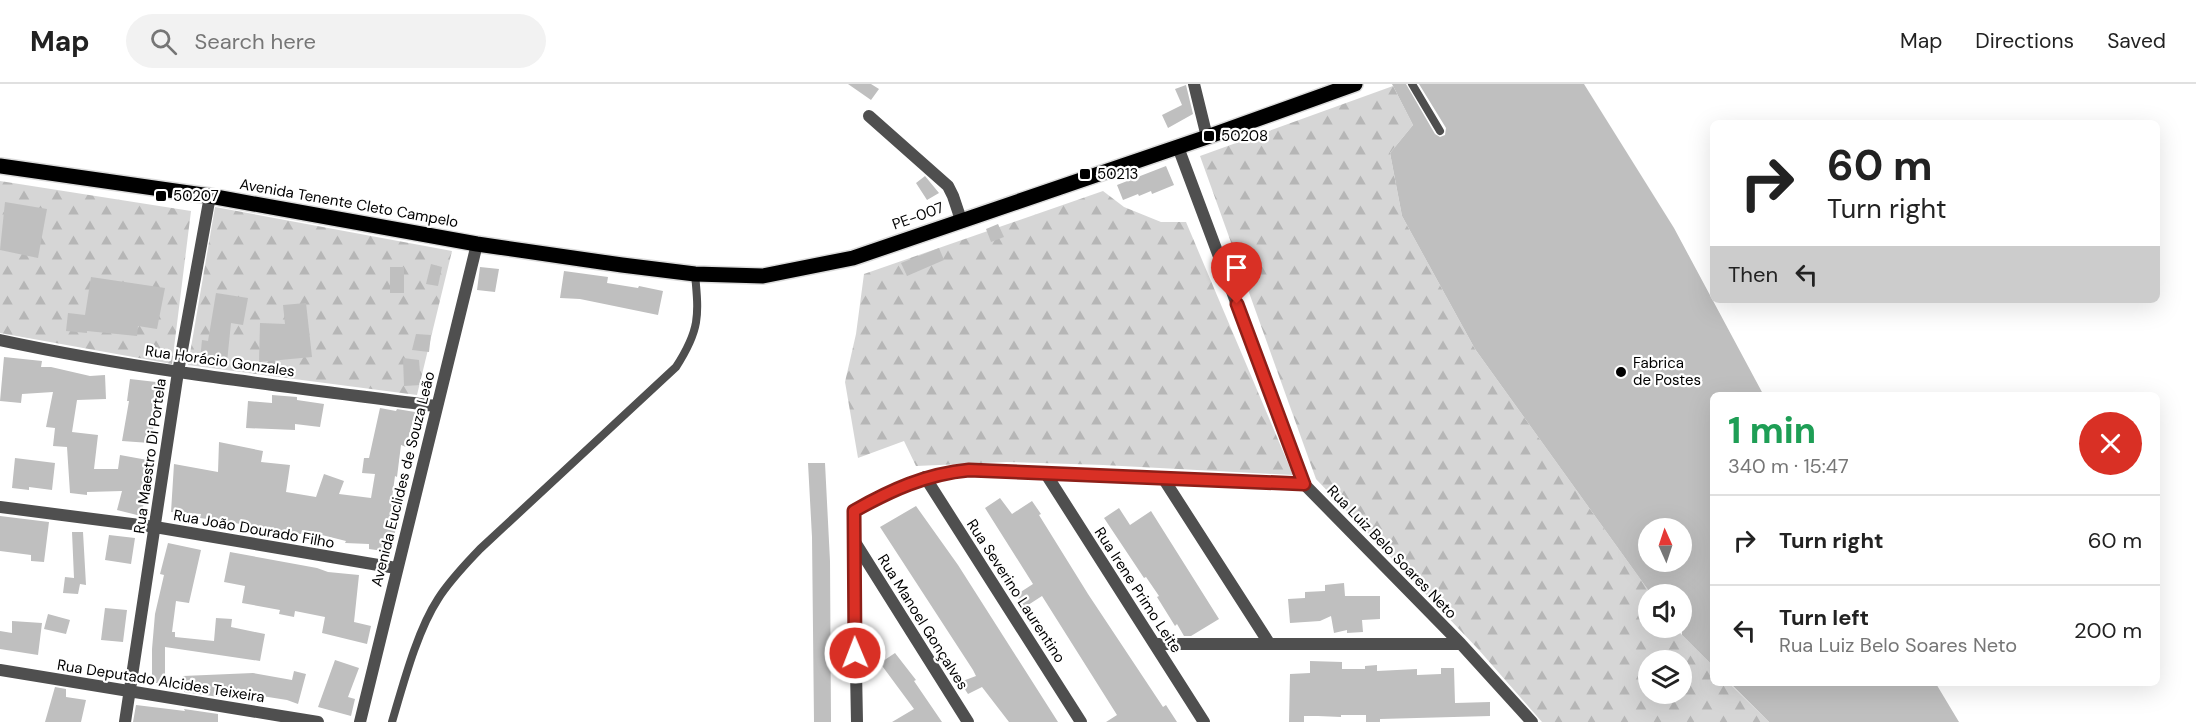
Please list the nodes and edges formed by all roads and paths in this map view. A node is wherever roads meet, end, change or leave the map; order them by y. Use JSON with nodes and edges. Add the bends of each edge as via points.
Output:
{"nodes":[{"id":1,"x":1194,"y":84,"type":"edge"},
{"id":2,"x":1355,"y":84,"type":"edge"},
{"id":3,"x":1412,"y":84,"type":"edge"},
{"id":4,"x":869,"y":116,"type":"dead end"},
{"id":5,"x":1440,"y":131,"type":"dead end"},
{"id":6,"x":1207,"y":137,"type":"junction"},
{"id":7,"x":1178,"y":147,"type":"junction"},
{"id":8,"x":0,"y":166,"type":"edge"},
{"id":9,"x":210,"y":196,"type":"junction"},
{"id":10,"x":961,"y":220,"type":"junction"},
{"id":11,"x":477,"y":244,"type":"junction"},
{"id":12,"x":695,"y":274,"type":"junction"},
{"id":13,"x":0,"y":340,"type":"edge"},
{"id":14,"x":178,"y":372,"type":"junction"},
{"id":15,"x":436,"y":406,"type":"junction"},
{"id":16,"x":1046,"y":474,"type":"junction"},
{"id":17,"x":925,"y":477,"type":"junction"},
{"id":18,"x":1163,"y":478,"type":"junction"},
{"id":19,"x":1304,"y":484,"type":"junction"},
{"id":20,"x":0,"y":507,"type":"edge"},
{"id":21,"x":155,"y":527,"type":"junction"},
{"id":22,"x":853,"y":538,"type":"junction"},
{"id":23,"x":396,"y":568,"type":"junction"},
{"id":24,"x":1269,"y":643,"type":"junction"},
{"id":25,"x":1155,"y":644,"type":"junction"},
{"id":26,"x":1461,"y":644,"type":"junction"},
{"id":27,"x":0,"y":670,"type":"edge"},
{"id":28,"x":130,"y":691,"type":"junction"},
{"id":29,"x":125,"y":722,"type":"edge"},
{"id":30,"x":318,"y":722,"type":"edge"},
{"id":31,"x":360,"y":722,"type":"edge"},
{"id":32,"x":392,"y":722,"type":"edge"},
{"id":33,"x":856,"y":722,"type":"edge"},
{"id":34,"x":968,"y":722,"type":"edge"},
{"id":35,"x":1081,"y":722,"type":"edge"},
{"id":36,"x":1204,"y":722,"type":"edge"},
{"id":37,"x":1532,"y":722,"type":"edge"}],
"edges":[{"from":1,"to":6,"type":"street"},
{"from":2,"to":6,"type":"main road","name":"PE-007","number":"PE-007"},
{"from":3,"to":5,"type":"lane"},
{"from":4,"to":10,"type":"street","via":[[948,186]]},
{"from":6,"to":7,"type":"main road","name":"PE-007","number":"PE-007"},
{"from":7,"to":10,"type":"main road","name":"PE-007","number":"PE-007"},
{"from":7,"to":19,"type":"street","name":"Rua Luiz Belo Soares Neto"},
{"from":8,"to":9,"type":"main road","name":"Avenida Tenente Cleto Campelo","number":"PE-007"},
{"from":9,"to":11,"type":"main road","name":"Avenida Tenente Cleto Campelo","number":"PE-007"},
{"from":9,"to":14,"type":"street","name":"Rua Maestro Di Portela"},
{"from":10,"to":12,"type":"main road","name":"PE-007","number":"PE-007","via":[[853,258],[803,270],[763,276]]},
{"from":11,"to":12,"type":"main road","name":"PE-007","number":"PE-007"},
{"from":11,"to":15,"type":"street","name":"Avenida Euclides de Souza Leão"},
{"from":12,"to":32,"type":"lane","via":[[695,333],[676,367],[455,576],[436,601],[424,628]]},
{"from":13,"to":14,"type":"street","name":"Rua Horácio Gonzales"},
{"from":14,"to":15,"type":"street","name":"Rua Horácio Gonzales"},
{"from":14,"to":21,"type":"street","name":"Rua Maestro Di Portela"},
{"from":15,"to":23,"type":"street","name":"Avenida Euclides de Souza Leão"},
{"from":16,"to":17,"type":"street","via":[[969,470]]},
{"from":16,"to":18,"type":"street"},
{"from":16,"to":25,"type":"street","name":"Rua Irene Primo Leite"},
{"from":17,"to":22,"type":"street","via":[[890,490],[854,511]]},
{"from":17,"to":35,"type":"street","name":"Rua Severino Laurentino"},
{"from":18,"to":19,"type":"street"},
{"from":18,"to":24,"type":"street"},
{"from":19,"to":26,"type":"street","name":"Rua Luiz Belo Soares Neto"},
{"from":20,"to":21,"type":"street","name":"Rua João Dourado Filho"},
{"from":21,"to":23,"type":"street","name":"Rua João Dourado Filho"},
{"from":21,"to":28,"type":"street","name":"Rua Maestro Di Portela"},
{"from":22,"to":33,"type":"street"},
{"from":22,"to":34,"type":"street","name":"Rua Manoel Gonçalves"},
{"from":23,"to":31,"type":"street","name":"Avenida Euclides de Souza Leão"},
{"from":24,"to":25,"type":"street"},
{"from":24,"to":26,"type":"street"},
{"from":25,"to":36,"type":"street","name":"Rua Irene Primo Leite"},
{"from":26,"to":37,"type":"street","name":"Rua Luiz Belo Soares Neto"},
{"from":27,"to":28,"type":"street","name":"Rua Deputado Alcides Teixeira"},
{"from":28,"to":29,"type":"street","name":"Rua Maestro Di Portela"},
{"from":28,"to":30,"type":"street","name":"Rua Deputado Alcides Teixeira"}]}
